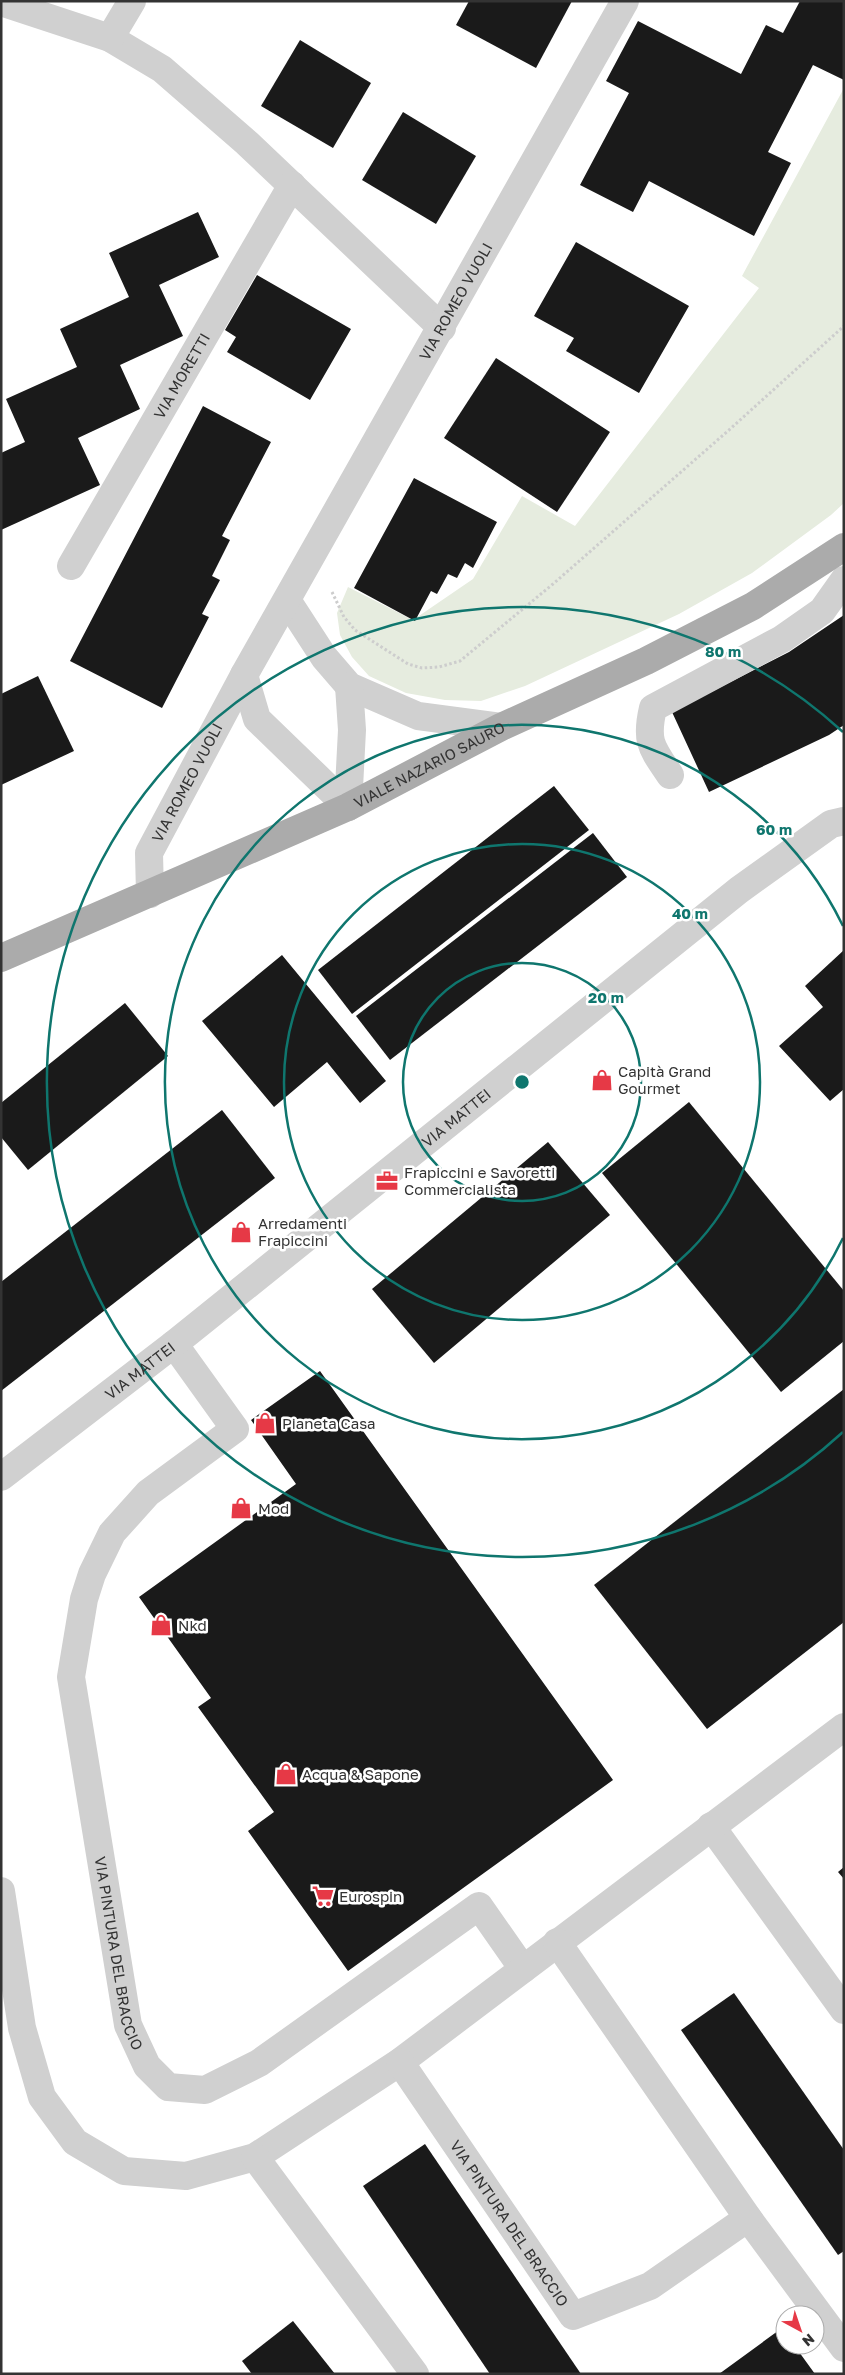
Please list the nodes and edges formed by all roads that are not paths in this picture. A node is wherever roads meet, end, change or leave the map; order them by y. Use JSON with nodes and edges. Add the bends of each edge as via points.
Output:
{"nodes":[{"id":1,"x":132,"y":1,"type":"edge"},
{"id":2,"x":626,"y":1,"type":"edge"},
{"id":3,"x":1,"y":2,"type":"edge"},
{"id":4,"x":110,"y":38,"type":"junction"},
{"id":5,"x":292,"y":185,"type":"junction"},
{"id":6,"x":442,"y":328,"type":"junction"},
{"id":7,"x":844,"y":547,"type":"edge"},
{"id":8,"x":72,"y":566,"type":"dead end"},
{"id":9,"x":844,"y":580,"type":"edge"},
{"id":10,"x":287,"y":600,"type":"junction"},
{"id":11,"x":244,"y":675,"type":"junction"},
{"id":12,"x":350,"y":686,"type":"junction"},
{"id":13,"x":501,"y":727,"type":"junction"},
{"id":14,"x":670,"y":775,"type":"dead end"},
{"id":15,"x":348,"y":807,"type":"junction"},
{"id":16,"x":844,"y":821,"type":"edge"},
{"id":17,"x":150,"y":894,"type":"junction"},
{"id":18,"x":1,"y":958,"type":"edge"},
{"id":19,"x":174,"y":1344,"type":"junction"},
{"id":20,"x":1,"y":1478,"type":"edge"},
{"id":21,"x":844,"y":1727,"type":"edge"},
{"id":22,"x":711,"y":1826,"type":"junction"},
{"id":23,"x":1,"y":1891,"type":"edge"},
{"id":24,"x":557,"y":1942,"type":"junction"},
{"id":25,"x":523,"y":1969,"type":"junction"},
{"id":26,"x":844,"y":2010,"type":"edge"},
{"id":27,"x":400,"y":2062,"type":"junction"},
{"id":28,"x":255,"y":2158,"type":"junction"},
{"id":29,"x":748,"y":2218,"type":"junction"},
{"id":30,"x":844,"y":2348,"type":"edge"},
{"id":31,"x":415,"y":2374,"type":"edge"}],
"edges":[{"from":1,"to":4,"type":"street"},
{"from":2,"to":6,"type":"street","name":"VIA ROMEO VUOLI"},
{"from":3,"to":4,"type":"street"},
{"from":4,"to":5,"type":"street","via":[[162,69]]},
{"from":5,"to":6,"type":"street"},
{"from":5,"to":8,"type":"street","name":"VIA MORETTI"},
{"from":6,"to":10,"type":"street","name":"VIA ROMEO VUOLI"},
{"from":7,"to":13,"type":"main road","name":"VIALE NAZARIO SAURO","via":[[753,606],[646,661]]},
{"from":9,"to":14,"type":"street","via":[[822,611],[782,639],[653,708],[648,730],[652,748]]},
{"from":10,"to":11,"type":"street","name":"VIA ROMEO VUOLI"},
{"from":10,"to":12,"type":"street","via":[[324,657]]},
{"from":11,"to":15,"type":"street","via":[[257,719]]},
{"from":11,"to":17,"type":"street","name":"VIA ROMEO VUOLI","via":[[149,853]]},
{"from":12,"to":13,"type":"street","via":[[418,716]]},
{"from":12,"to":15,"type":"street","via":[[352,730]]},
{"from":13,"to":15,"type":"main road","name":"VIALE NAZARIO SAURO"},
{"from":15,"to":17,"type":"main road","name":"VIALE NAZARIO SAURO"},
{"from":16,"to":19,"type":"street","name":"VIA MATTEI","via":[[831,824],[739,890]]},
{"from":17,"to":18,"type":"main road","name":"VIALE NAZARIO SAURO"},
{"from":19,"to":20,"type":"street","name":"VIA MATTEI"},
{"from":19,"to":25,"type":"street","name":"VIA PINTURA DEL BRACCIO","via":[[235,1429],[148,1493],[112,1533],[92,1574],[84,1600],[71,1677],[128,2025],[147,2066],[168,2087],[205,2090],[259,2063],[479,1906]]},
{"from":21,"to":22,"type":"street"},
{"from":22,"to":24,"type":"street"},
{"from":22,"to":26,"type":"street"},
{"from":23,"to":28,"type":"street","via":[[22,2028],[42,2097],[75,2142],[124,2171],[186,2176]]},
{"from":24,"to":25,"type":"street"},
{"from":24,"to":29,"type":"street"},
{"from":25,"to":27,"type":"street"},
{"from":27,"to":28,"type":"street"},
{"from":27,"to":29,"type":"street","name":"VIA PINTURA DEL BRACCIO","via":[[573,2316],[650,2286]]},
{"from":28,"to":31,"type":"street"},
{"from":29,"to":30,"type":"street"}]}
